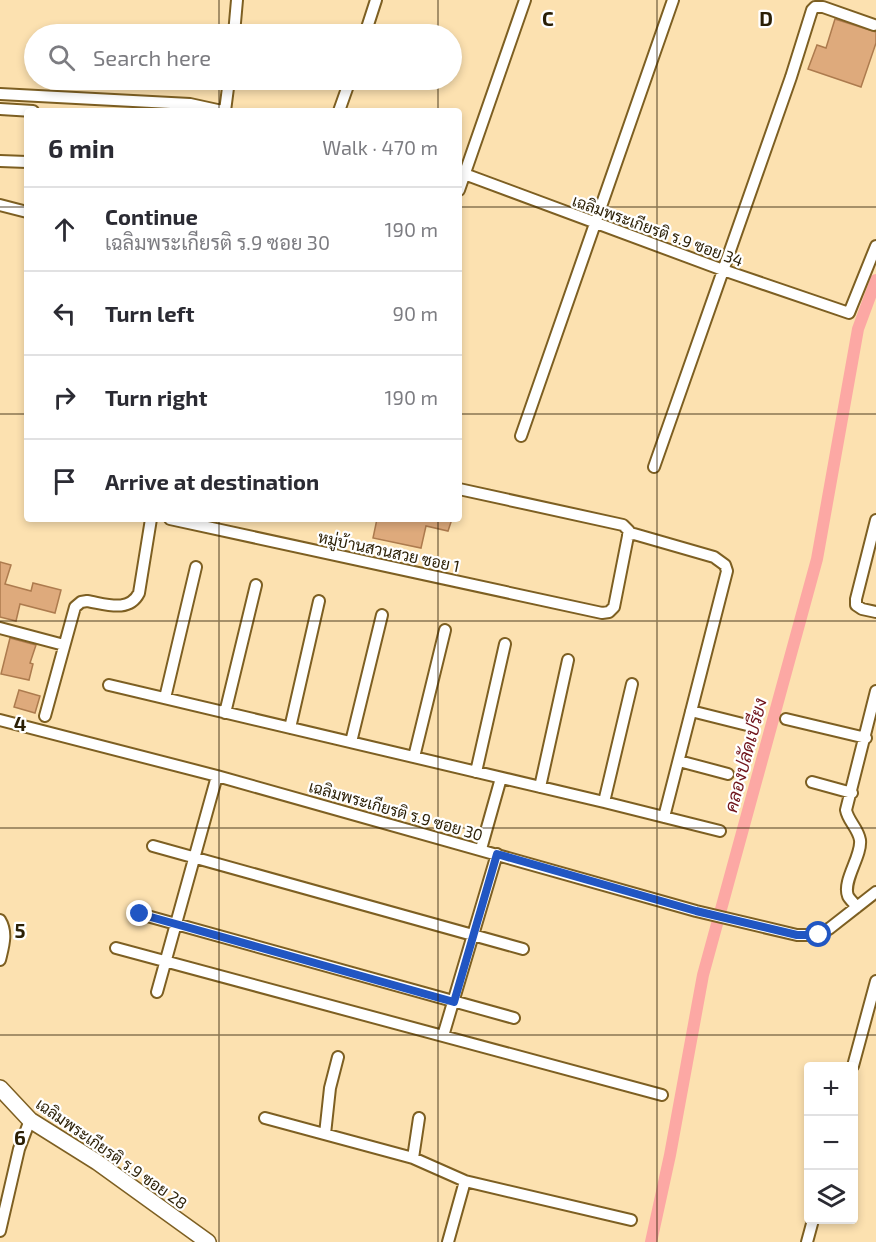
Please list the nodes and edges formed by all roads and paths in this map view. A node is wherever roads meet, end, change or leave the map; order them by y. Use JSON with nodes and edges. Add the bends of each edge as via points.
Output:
{"nodes":[{"id":1,"x":237,"y":0,"type":"edge"},
{"id":2,"x":376,"y":0,"type":"edge"},
{"id":3,"x":525,"y":0,"type":"edge"},
{"id":4,"x":673,"y":0,"type":"edge"},
{"id":5,"x":235,"y":24,"type":"edge"},
{"id":6,"x":368,"y":24,"type":"edge"},
{"id":7,"x":874,"y":25,"type":"dead end"},
{"id":8,"x":227,"y":90,"type":"edge"},
{"id":9,"x":346,"y":90,"type":"edge"},
{"id":10,"x":0,"y":94,"type":"edge"},
{"id":11,"x":118,"y":106,"type":"edge"},
{"id":12,"x":201,"y":108,"type":"edge"},
{"id":13,"x":224,"y":108,"type":"edge"},
{"id":14,"x":340,"y":108,"type":"edge"},
{"id":15,"x":0,"y":109,"type":"edge"},
{"id":16,"x":24,"y":110,"type":"edge"},
{"id":17,"x":0,"y":160,"type":"edge"},
{"id":18,"x":24,"y":162,"type":"edge"},
{"id":19,"x":462,"y":173,"type":"edge"},
{"id":20,"x":0,"y":205,"type":"edge"},
{"id":21,"x":24,"y":211,"type":"edge"},
{"id":22,"x":595,"y":223,"type":"junction"},
{"id":23,"x":876,"y":246,"type":"edge"},
{"id":24,"x":723,"y":270,"type":"junction"},
{"id":25,"x":521,"y":436,"type":"dead end"},
{"id":26,"x":654,"y":467,"type":"dead end"},
{"id":27,"x":462,"y":490,"type":"edge"},
{"id":28,"x":876,"y":520,"type":"edge"},
{"id":29,"x":151,"y":522,"type":"edge"},
{"id":30,"x":184,"y":522,"type":"edge"},
{"id":31,"x":628,"y":535,"type":"junction"},
{"id":32,"x":196,"y":567,"type":"dead end"},
{"id":33,"x":256,"y":585,"type":"dead end"},
{"id":34,"x":319,"y":601,"type":"dead end"},
{"id":35,"x":876,"y":612,"type":"edge"},
{"id":36,"x":382,"y":615,"type":"dead end"},
{"id":37,"x":0,"y":628,"type":"edge"},
{"id":38,"x":445,"y":630,"type":"dead end"},
{"id":39,"x":505,"y":644,"type":"dead end"},
{"id":40,"x":64,"y":645,"type":"junction"},
{"id":41,"x":568,"y":660,"type":"dead end"},
{"id":42,"x":632,"y":684,"type":"dead end"},
{"id":43,"x":109,"y":685,"type":"dead end"},
{"id":44,"x":876,"y":691,"type":"edge"},
{"id":45,"x":165,"y":698,"type":"junction"},
{"id":46,"x":691,"y":711,"type":"junction"},
{"id":47,"x":225,"y":713,"type":"junction"},
{"id":48,"x":45,"y":717,"type":"dead end"},
{"id":49,"x":786,"y":719,"type":"dead end"},
{"id":50,"x":0,"y":720,"type":"edge"},
{"id":51,"x":747,"y":725,"type":"dead end"},
{"id":52,"x":290,"y":728,"type":"junction"},
{"id":53,"x":866,"y":738,"type":"junction"},
{"id":54,"x":351,"y":742,"type":"junction"},
{"id":55,"x":414,"y":756,"type":"junction"},
{"id":56,"x":679,"y":760,"type":"junction"},
{"id":57,"x":476,"y":772,"type":"junction"},
{"id":58,"x":728,"y":774,"type":"dead end"},
{"id":59,"x":217,"y":776,"type":"junction"},
{"id":60,"x":501,"y":778,"type":"junction"},
{"id":61,"x":812,"y":782,"type":"dead end"},
{"id":62,"x":540,"y":787,"type":"junction"},
{"id":63,"x":852,"y":794,"type":"junction"},
{"id":64,"x":604,"y":802,"type":"junction"},
{"id":65,"x":664,"y":817,"type":"junction"},
{"id":66,"x":720,"y":831,"type":"dead end"},
{"id":67,"x":153,"y":846,"type":"dead end"},
{"id":68,"x":481,"y":849,"type":"junction"},
{"id":69,"x":497,"y":854,"type":"junction"},
{"id":70,"x":193,"y":857,"type":"junction"},
{"id":71,"x":876,"y":892,"type":"edge"},
{"id":72,"x":857,"y":907,"type":"junction"},
{"id":73,"x":140,"y":914,"type":"dead end"},
{"id":74,"x":0,"y":920,"type":"edge"},
{"id":75,"x":175,"y":925,"type":"junction"},
{"id":76,"x":472,"y":935,"type":"junction"},
{"id":77,"x":116,"y":948,"type":"dead end"},
{"id":78,"x":523,"y":949,"type":"dead end"},
{"id":79,"x":0,"y":960,"type":"edge"},
{"id":80,"x":165,"y":962,"type":"junction"},
{"id":81,"x":876,"y":981,"type":"edge"},
{"id":82,"x":157,"y":992,"type":"dead end"},
{"id":83,"x":454,"y":1002,"type":"junction"},
{"id":84,"x":514,"y":1018,"type":"dead end"},
{"id":85,"x":443,"y":1036,"type":"junction"},
{"id":86,"x":338,"y":1057,"type":"dead end"},
{"id":87,"x":854,"y":1062,"type":"edge"},
{"id":88,"x":0,"y":1088,"type":"edge"},
{"id":89,"x":662,"y":1095,"type":"dead end"},
{"id":90,"x":265,"y":1118,"type":"dead end"},
{"id":91,"x":419,"y":1118,"type":"dead end"},
{"id":92,"x":30,"y":1120,"type":"junction"},
{"id":93,"x":325,"y":1134,"type":"junction"},
{"id":94,"x":413,"y":1158,"type":"junction"},
{"id":95,"x":465,"y":1181,"type":"junction"},
{"id":96,"x":631,"y":1220,"type":"dead end"},
{"id":97,"x":812,"y":1224,"type":"edge"},
{"id":98,"x":0,"y":1230,"type":"edge"},
{"id":99,"x":201,"y":1240,"type":"edge"},
{"id":100,"x":448,"y":1242,"type":"edge"},
{"id":101,"x":807,"y":1242,"type":"edge"}],
"edges":[{"from":1,"to":5,"type":"street"},
{"from":2,"to":6,"type":"street"},
{"from":3,"to":19,"type":"street"},
{"from":4,"to":22,"type":"street"},
{"from":7,"to":24,"type":"street","via":[[823,8],[812,10]]},
{"from":8,"to":13,"type":"street"},
{"from":9,"to":14,"type":"street"},
{"from":10,"to":11,"type":"street"},
{"from":11,"to":12,"type":"street","via":[[190,104]]},
{"from":15,"to":16,"type":"street"},
{"from":17,"to":18,"type":"street"},
{"from":19,"to":22,"type":"street","name":"เฉลิมพระเกียรติ ร.9 ซอย 34"},
{"from":20,"to":21,"type":"street"},
{"from":22,"to":24,"type":"street","name":"เฉลิมพระเกียรติ ร.9 ซอย 34"},
{"from":22,"to":25,"type":"street"},
{"from":23,"to":24,"type":"street","name":"เฉลิมพระเกียรติ ร.9 ซอย 34","via":[[849,313]]},
{"from":24,"to":26,"type":"street"},
{"from":27,"to":31,"type":"street","via":[[623,525]]},
{"from":28,"to":35,"type":"street","via":[[856,599],[856,605],[862,609]]},
{"from":29,"to":40,"type":"street","via":[[135,600],[125,606],[78,603]]},
{"from":30,"to":31,"type":"street","name":"หมู่บ้านสวนสวย ซอย 1","via":[[602,613],[614,607]]},
{"from":31,"to":46,"type":"street","via":[[714,557],[725,565],[727,571]]},
{"from":32,"to":45,"type":"street"},
{"from":33,"to":47,"type":"street"},
{"from":34,"to":52,"type":"street"},
{"from":36,"to":54,"type":"street"},
{"from":37,"to":40,"type":"street"},
{"from":38,"to":55,"type":"street"},
{"from":39,"to":57,"type":"street"},
{"from":40,"to":48,"type":"street"},
{"from":41,"to":62,"type":"street"},
{"from":42,"to":64,"type":"street"},
{"from":43,"to":45,"type":"street"},
{"from":44,"to":53,"type":"street"},
{"from":45,"to":47,"type":"street"},
{"from":46,"to":51,"type":"street"},
{"from":46,"to":56,"type":"street"},
{"from":47,"to":52,"type":"street"},
{"from":49,"to":53,"type":"street"},
{"from":50,"to":59,"type":"street","name":"เฉลิมพระเกียรติ ร.9 ซอย 30"},
{"from":52,"to":54,"type":"street"},
{"from":53,"to":63,"type":"street"},
{"from":54,"to":55,"type":"street"},
{"from":55,"to":57,"type":"street"},
{"from":56,"to":58,"type":"street"},
{"from":56,"to":65,"type":"street"},
{"from":57,"to":60,"type":"street"},
{"from":59,"to":68,"type":"street","name":"เฉลิมพระเกียรติ ร.9 ซอย 30"},
{"from":59,"to":70,"type":"street"},
{"from":60,"to":62,"type":"street"},
{"from":60,"to":68,"type":"street"},
{"from":61,"to":63,"type":"street"},
{"from":62,"to":64,"type":"street"},
{"from":63,"to":72,"type":"street","via":[[846,810],[861,843],[847,887]]},
{"from":64,"to":65,"type":"street"},
{"from":65,"to":66,"type":"street"},
{"from":67,"to":70,"type":"street"},
{"from":68,"to":69,"type":"street","name":"เฉลิมพระเกียรติ ร.9 ซอย 30"},
{"from":69,"to":72,"type":"street","name":"เฉลิมพระเกียรติ ร.9 ซอย 30","via":[[696,911],[797,935],[819,935]]},
{"from":69,"to":76,"type":"street"},
{"from":70,"to":75,"type":"street"},
{"from":70,"to":76,"type":"street"},
{"from":71,"to":72,"type":"street","name":"เฉลิมพระเกียรติ ร.9 ซอย 30"},
{"from":73,"to":75,"type":"street"},
{"from":74,"to":79,"type":"street","via":[[5,940]]},
{"from":75,"to":80,"type":"street"},
{"from":75,"to":83,"type":"street"},
{"from":76,"to":78,"type":"street"},
{"from":76,"to":83,"type":"street"},
{"from":77,"to":80,"type":"street"},
{"from":80,"to":82,"type":"street"},
{"from":80,"to":85,"type":"street"},
{"from":81,"to":87,"type":"street"},
{"from":83,"to":84,"type":"street"},
{"from":83,"to":85,"type":"street"},
{"from":85,"to":89,"type":"street"},
{"from":86,"to":93,"type":"street"},
{"from":88,"to":92,"type":"main road","name":"เฉลิมพระเกียรติ ร.9 ซอย 28"},
{"from":90,"to":93,"type":"street"},
{"from":91,"to":94,"type":"street"},
{"from":92,"to":98,"type":"street"},
{"from":92,"to":99,"type":"main road","name":"เฉลิมพระเกียรติ ร.9 ซอย 28","via":[[97,1162]]},
{"from":93,"to":94,"type":"street"},
{"from":94,"to":95,"type":"street"},
{"from":95,"to":96,"type":"street"},
{"from":95,"to":100,"type":"street"},
{"from":97,"to":101,"type":"street"}]}
